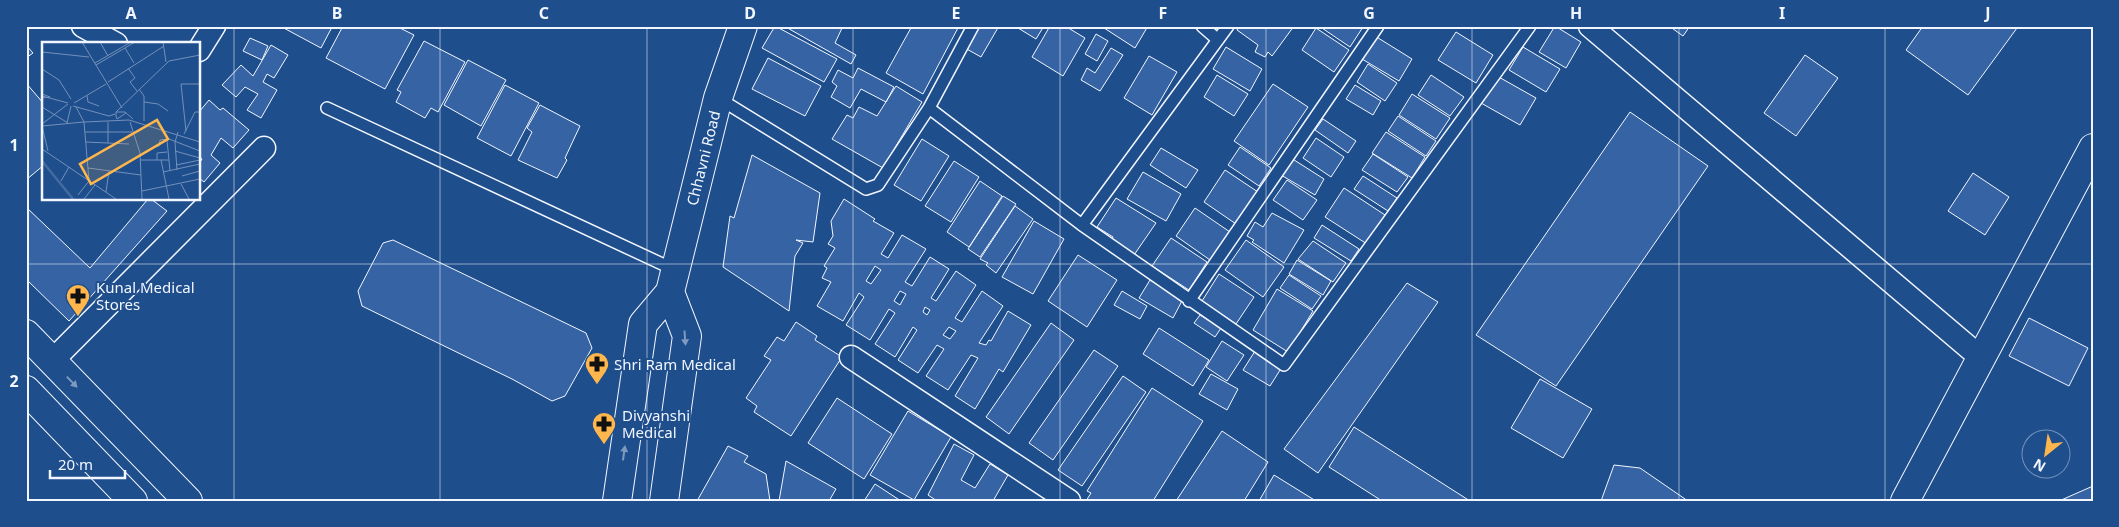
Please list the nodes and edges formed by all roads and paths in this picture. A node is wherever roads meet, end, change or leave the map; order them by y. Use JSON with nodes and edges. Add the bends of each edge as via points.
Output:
{"nodes":[{"id":1,"x":83,"y":26,"type":"edge"},
{"id":2,"x":214,"y":26,"type":"edge"},
{"id":3,"x":743,"y":26,"type":"edge"},
{"id":4,"x":973,"y":26,"type":"edge"},
{"id":5,"x":1202,"y":26,"type":"edge"},
{"id":6,"x":1228,"y":26,"type":"edge"},
{"id":7,"x":1378,"y":26,"type":"edge"},
{"id":8,"x":1530,"y":26,"type":"edge"},
{"id":9,"x":1601,"y":30,"type":"edge"},
{"id":10,"x":1218,"y":40,"type":"junction"},
{"id":11,"x":112,"y":42,"type":"edge"},
{"id":12,"x":200,"y":48,"type":"edge"},
{"id":13,"x":718,"y":98,"type":"junction"},
{"id":14,"x":327,"y":108,"type":"dead end"},
{"id":15,"x":929,"y":108,"type":"junction"},
{"id":16,"x":264,"y":148,"type":"dead end"},
{"id":17,"x":2093,"y":148,"type":"edge"},
{"id":18,"x":1082,"y":225,"type":"junction"},
{"id":19,"x":672,"y":281,"type":"junction"},
{"id":20,"x":1189,"y":301,"type":"junction"},
{"id":21,"x":26,"y":334,"type":"edge"},
{"id":22,"x":850,"y":357,"type":"dead end"},
{"id":23,"x":1980,"y":357,"type":"junction"},
{"id":24,"x":52,"y":361,"type":"junction"},
{"id":25,"x":26,"y":390,"type":"edge"},
{"id":26,"x":133,"y":501,"type":"edge"},
{"id":27,"x":188,"y":501,"type":"edge"},
{"id":28,"x":617,"y":501,"type":"edge"},
{"id":29,"x":664,"y":501,"type":"edge"},
{"id":30,"x":1069,"y":501,"type":"edge"},
{"id":31,"x":1905,"y":501,"type":"edge"}],
"edges":[{"from":1,"to":11,"type":"street"},
{"from":2,"to":12,"type":"street"},
{"from":3,"to":13,"type":"main road","name":"Chhavni Road"},
{"from":4,"to":15,"type":"lane"},
{"from":5,"to":10,"type":"lane"},
{"from":6,"to":10,"type":"lane"},
{"from":7,"to":20,"type":"lane"},
{"from":8,"to":20,"type":"lane","via":[[1284,365]]},
{"from":9,"to":23,"type":"street"},
{"from":10,"to":18,"type":"lane"},
{"from":13,"to":15,"type":"lane","via":[[866,189],[878,185]]},
{"from":13,"to":19,"type":"main road","name":"Chhavni Road"},
{"from":14,"to":19,"type":"lane"},
{"from":15,"to":18,"type":"lane"},
{"from":16,"to":24,"type":"street"},
{"from":17,"to":23,"type":"main road"},
{"from":18,"to":20,"type":"lane"},
{"from":28,"to":19,"type":"main road","one_way":true,"via":[[643,324]]},
{"from":19,"to":29,"type":"main road","one_way":true,"via":[[687,336]]},
{"from":21,"to":24,"type":"main road"},
{"from":22,"to":30,"type":"street"},
{"from":23,"to":31,"type":"main road"},
{"from":24,"to":27,"type":"main road","one_way":true},
{"from":25,"to":26,"type":"main road"}]}
